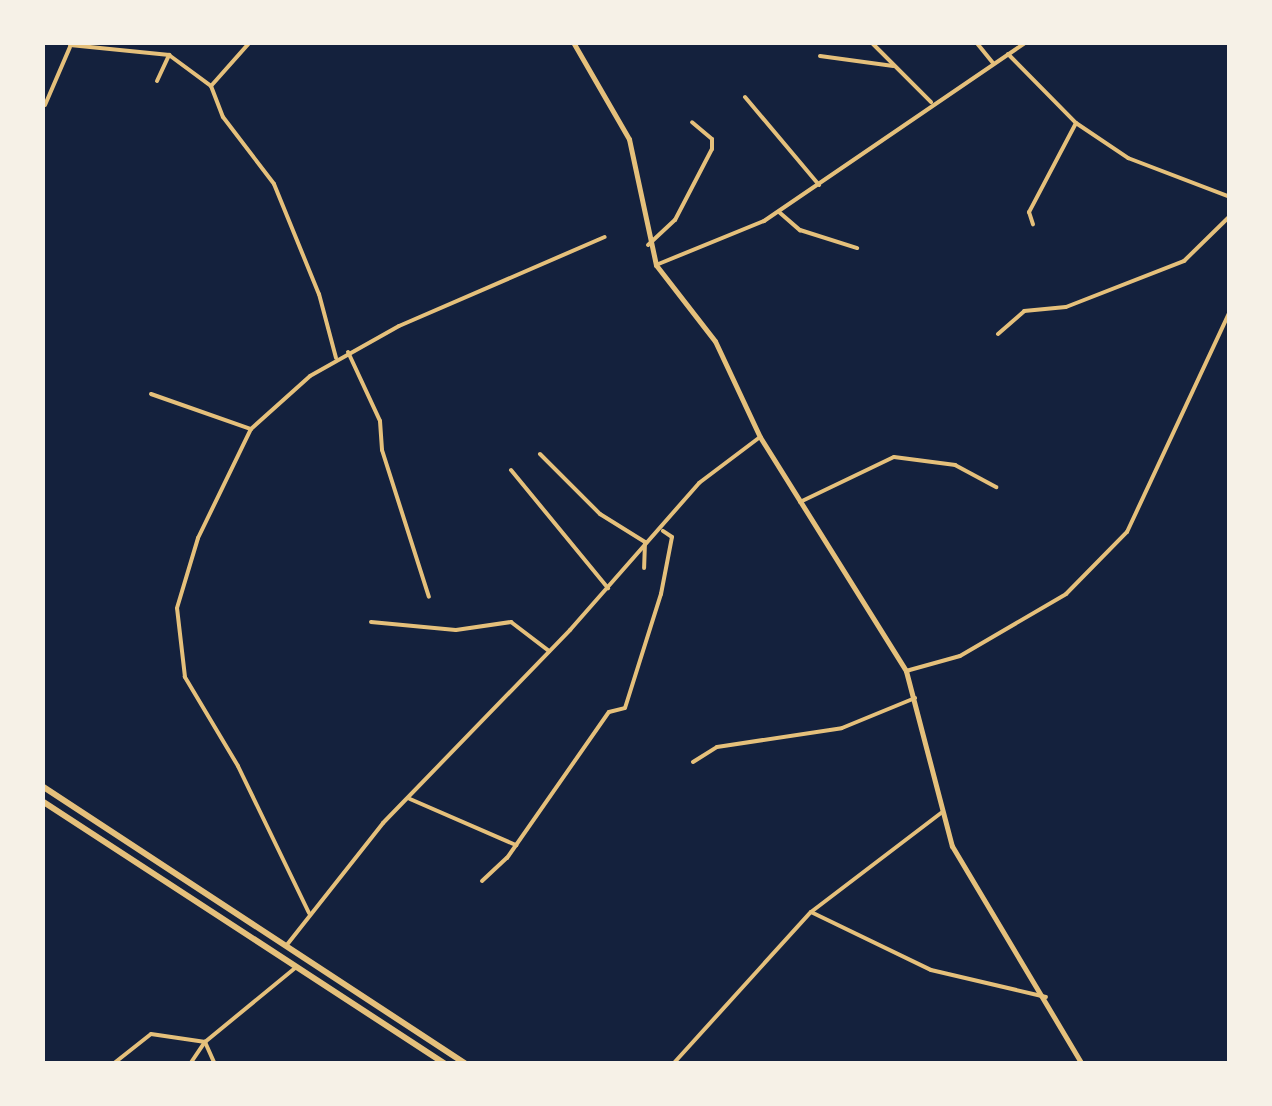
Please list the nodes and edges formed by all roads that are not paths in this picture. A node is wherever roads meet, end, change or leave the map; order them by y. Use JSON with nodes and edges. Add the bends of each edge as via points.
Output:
{"nodes":[{"id":1,"x":250,"y":42,"type":"edge"},
{"id":2,"x":573,"y":42,"type":"edge"},
{"id":3,"x":871,"y":42,"type":"edge"},
{"id":4,"x":976,"y":42,"type":"edge"},
{"id":5,"x":1026,"y":42,"type":"edge"},
{"id":6,"x":71,"y":44,"type":"edge"},
{"id":7,"x":1008,"y":54,"type":"junction"},
{"id":8,"x":169,"y":56,"type":"junction"},
{"id":9,"x":820,"y":56,"type":"dead end"},
{"id":10,"x":993,"y":63,"type":"junction"},
{"id":11,"x":893,"y":66,"type":"junction"},
{"id":12,"x":156,"y":81,"type":"dead end"},
{"id":13,"x":211,"y":86,"type":"junction"},
{"id":14,"x":746,"y":96,"type":"dead end"},
{"id":15,"x":931,"y":102,"type":"junction"},
{"id":16,"x":46,"y":106,"type":"dead end"},
{"id":17,"x":692,"y":122,"type":"dead end"},
{"id":18,"x":1076,"y":123,"type":"junction"},
{"id":19,"x":819,"y":186,"type":"junction"},
{"id":20,"x":1230,"y":197,"type":"edge"},
{"id":21,"x":779,"y":212,"type":"junction"},
{"id":22,"x":1230,"y":216,"type":"edge"},
{"id":23,"x":1033,"y":224,"type":"dead end"},
{"id":24,"x":605,"y":237,"type":"dead end"},
{"id":25,"x":648,"y":245,"type":"junction"},
{"id":26,"x":856,"y":248,"type":"dead end"},
{"id":27,"x":656,"y":265,"type":"junction"},
{"id":28,"x":1230,"y":311,"type":"edge"},
{"id":29,"x":998,"y":334,"type":"dead end"},
{"id":30,"x":348,"y":352,"type":"junction"},
{"id":31,"x":336,"y":358,"type":"junction"},
{"id":32,"x":152,"y":394,"type":"dead end"},
{"id":33,"x":251,"y":429,"type":"junction"},
{"id":34,"x":760,"y":437,"type":"junction"},
{"id":35,"x":540,"y":454,"type":"dead end"},
{"id":36,"x":511,"y":470,"type":"dead end"},
{"id":37,"x":996,"y":487,"type":"dead end"},
{"id":38,"x":800,"y":502,"type":"junction"},
{"id":39,"x":662,"y":530,"type":"junction"},
{"id":40,"x":646,"y":542,"type":"junction"},
{"id":41,"x":644,"y":568,"type":"dead end"},
{"id":42,"x":608,"y":588,"type":"junction"},
{"id":43,"x":429,"y":598,"type":"dead end"},
{"id":44,"x":371,"y":622,"type":"dead end"},
{"id":45,"x":549,"y":651,"type":"junction"},
{"id":46,"x":906,"y":672,"type":"junction"},
{"id":47,"x":915,"y":698,"type":"junction"},
{"id":48,"x":693,"y":762,"type":"dead end"},
{"id":49,"x":42,"y":786,"type":"edge"},
{"id":50,"x":410,"y":798,"type":"junction"},
{"id":51,"x":42,"y":800,"type":"edge"},
{"id":52,"x":941,"y":813,"type":"junction"},
{"id":53,"x":516,"y":845,"type":"junction"},
{"id":54,"x":482,"y":881,"type":"dead end"},
{"id":55,"x":812,"y":912,"type":"junction"},
{"id":56,"x":309,"y":913,"type":"junction"},
{"id":57,"x":286,"y":946,"type":"junction"},
{"id":58,"x":296,"y":966,"type":"junction"},
{"id":59,"x":1046,"y":998,"type":"junction"},
{"id":60,"x":205,"y":1042,"type":"junction"},
{"id":61,"x":113,"y":1064,"type":"edge"},
{"id":62,"x":190,"y":1064,"type":"edge"},
{"id":63,"x":215,"y":1064,"type":"edge"},
{"id":64,"x":445,"y":1064,"type":"edge"},
{"id":65,"x":466,"y":1064,"type":"edge"},
{"id":66,"x":672,"y":1064,"type":"edge"},
{"id":67,"x":1082,"y":1064,"type":"edge"}],
"edges":[{"from":1,"to":13,"type":"street"},
{"from":2,"to":25,"type":"main road","via":[[629,139]]},
{"from":3,"to":11,"type":"street"},
{"from":4,"to":10,"type":"street"},
{"from":5,"to":7,"type":"street"},
{"from":6,"to":8,"type":"street"},
{"from":6,"to":16,"type":"street"},
{"from":7,"to":10,"type":"street"},
{"from":7,"to":18,"type":"street"},
{"from":8,"to":12,"type":"street"},
{"from":8,"to":13,"type":"street"},
{"from":9,"to":11,"type":"street"},
{"from":10,"to":15,"type":"street"},
{"from":11,"to":15,"type":"street"},
{"from":13,"to":31,"type":"street","via":[[223,117],[274,184],[320,294]]},
{"from":14,"to":19,"type":"street"},
{"from":15,"to":19,"type":"street"},
{"from":17,"to":25,"type":"street","via":[[712,138],[712,149],[675,220]]},
{"from":18,"to":20,"type":"street","via":[[1128,158]]},
{"from":18,"to":23,"type":"street","via":[[1029,212]]},
{"from":19,"to":21,"type":"street"},
{"from":21,"to":26,"type":"street","via":[[800,230]]},
{"from":21,"to":27,"type":"street"},
{"from":22,"to":29,"type":"street","via":[[1184,260],[1066,308],[1024,311]]},
{"from":24,"to":30,"type":"street"},
{"from":25,"to":27,"type":"main road"},
{"from":27,"to":34,"type":"main road","via":[[715,341]]},
{"from":28,"to":46,"type":"street","via":[[1128,532],[1066,594],[960,656]]},
{"from":30,"to":31,"type":"street"},
{"from":30,"to":43,"type":"street","via":[[380,421],[382,450]]},
{"from":31,"to":33,"type":"street"},
{"from":32,"to":33,"type":"street"},
{"from":33,"to":56,"type":"street","via":[[198,538],[177,608],[178,646],[185,677],[238,766]]},
{"from":34,"to":38,"type":"main road"},
{"from":34,"to":39,"type":"street","via":[[699,483]]},
{"from":35,"to":40,"type":"street","via":[[600,514]]},
{"from":36,"to":42,"type":"street"},
{"from":37,"to":38,"type":"street","via":[[955,466],[894,457]]},
{"from":38,"to":46,"type":"main road"},
{"from":39,"to":40,"type":"street"},
{"from":39,"to":53,"type":"street","via":[[672,538],[625,708],[609,712]]},
{"from":40,"to":41,"type":"street"},
{"from":40,"to":42,"type":"street"},
{"from":42,"to":45,"type":"street"},
{"from":44,"to":45,"type":"street","via":[[456,630],[512,622]]},
{"from":45,"to":50,"type":"street"},
{"from":46,"to":47,"type":"main road"},
{"from":47,"to":48,"type":"street","via":[[842,728],[717,748]]},
{"from":47,"to":52,"type":"main road"},
{"from":49,"to":57,"type":"highway"},
{"from":50,"to":53,"type":"street"},
{"from":50,"to":56,"type":"street"},
{"from":51,"to":58,"type":"highway"},
{"from":52,"to":55,"type":"street"},
{"from":52,"to":59,"type":"main road","via":[[960,862]]},
{"from":53,"to":54,"type":"street"},
{"from":55,"to":59,"type":"street","via":[[930,970]]},
{"from":55,"to":66,"type":"street"},
{"from":56,"to":57,"type":"street"},
{"from":57,"to":65,"type":"highway"},
{"from":58,"to":60,"type":"street"},
{"from":58,"to":64,"type":"highway"},
{"from":59,"to":67,"type":"main road"},
{"from":60,"to":61,"type":"street","via":[[152,1034]]},
{"from":60,"to":62,"type":"street"},
{"from":60,"to":63,"type":"street"}]}
